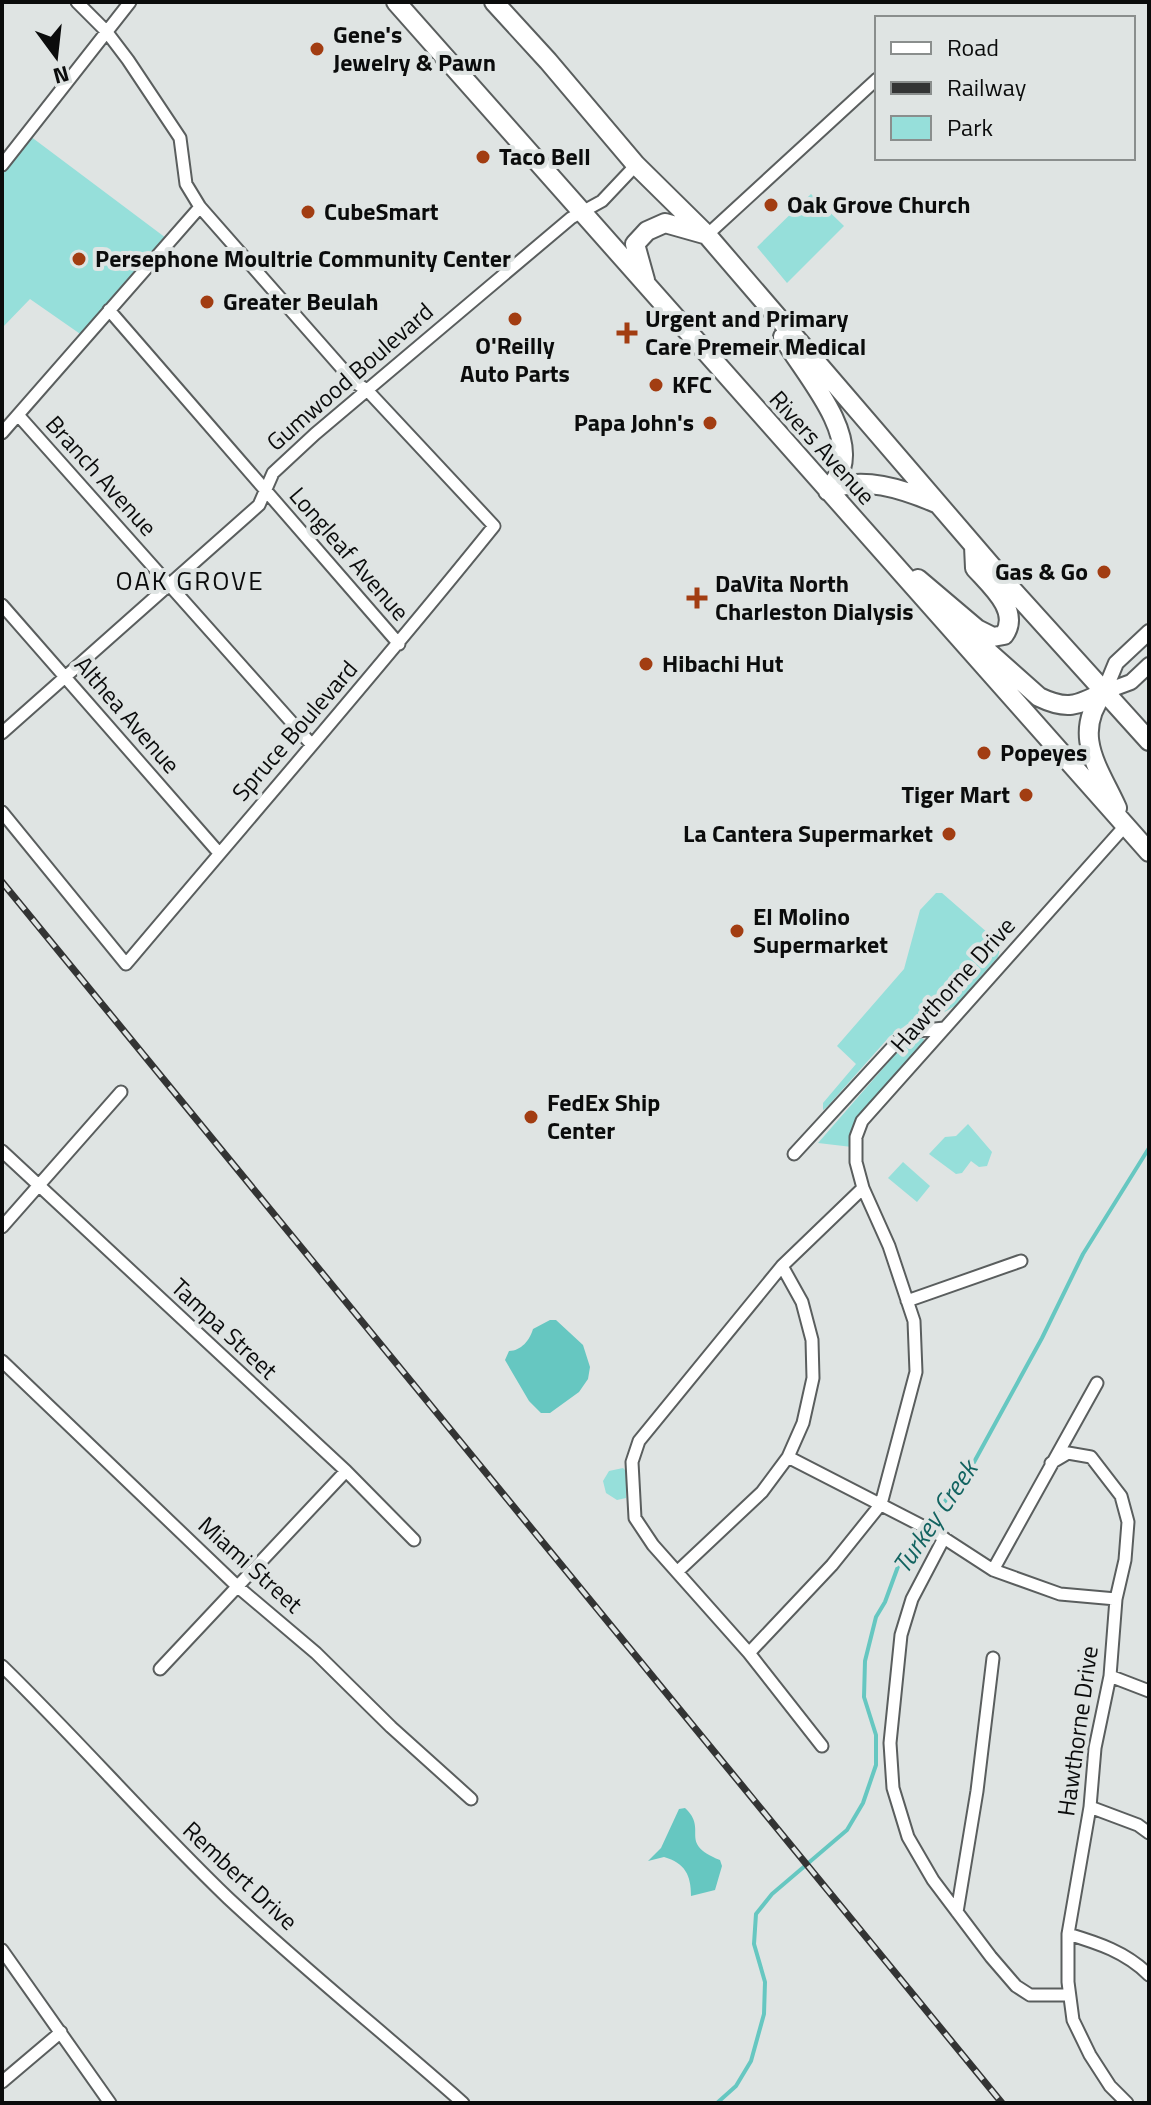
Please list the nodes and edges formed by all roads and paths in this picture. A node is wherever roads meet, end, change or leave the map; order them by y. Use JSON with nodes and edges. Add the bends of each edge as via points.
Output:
{"nodes":[{"id":1,"x":77,"y":2,"type":"edge"},
{"id":2,"x":130,"y":2,"type":"edge"},
{"id":3,"x":396,"y":2,"type":"edge"},
{"id":4,"x":494,"y":2,"type":"edge"},
{"id":5,"x":106,"y":31,"type":"junction"},
{"id":6,"x":875,"y":81,"type":"edge"},
{"id":7,"x":2,"y":165,"type":"edge"},
{"id":8,"x":636,"y":165,"type":"junction"},
{"id":9,"x":200,"y":207,"type":"junction"},
{"id":10,"x":581,"y":212,"type":"junction"},
{"id":11,"x":707,"y":235,"type":"junction"},
{"id":12,"x":647,"y":285,"type":"junction"},
{"id":13,"x":762,"y":298,"type":"junction"},
{"id":14,"x":109,"y":310,"type":"junction"},
{"id":15,"x":367,"y":390,"type":"junction"},
{"id":16,"x":18,"y":415,"type":"junction"},
{"id":17,"x":2,"y":433,"type":"edge"},
{"id":18,"x":828,"y":491,"type":"junction"},
{"id":19,"x":266,"y":492,"type":"junction"},
{"id":20,"x":938,"y":504,"type":"junction"},
{"id":21,"x":873,"y":541,"type":"junction"},
{"id":22,"x":974,"y":546,"type":"junction"},
{"id":23,"x":169,"y":585,"type":"junction"},
{"id":24,"x":916,"y":590,"type":"junction"},
{"id":25,"x":2,"y":605,"type":"edge"},
{"id":26,"x":1149,"y":632,"type":"edge"},
{"id":27,"x":399,"y":644,"type":"junction"},
{"id":28,"x":1149,"y":665,"type":"edge"},
{"id":29,"x":66,"y":678,"type":"junction"},
{"id":30,"x":1104,"y":692,"type":"junction"},
{"id":31,"x":2,"y":733,"type":"edge"},
{"id":32,"x":1149,"y":741,"type":"edge"},
{"id":33,"x":311,"y":744,"type":"junction"},
{"id":34,"x":2,"y":812,"type":"edge"},
{"id":35,"x":1125,"y":826,"type":"junction"},
{"id":36,"x":1149,"y":852,"type":"edge"},
{"id":37,"x":219,"y":853,"type":"junction"},
{"id":38,"x":944,"y":1028,"type":"junction"},
{"id":39,"x":121,"y":1092,"type":"dead end"},
{"id":40,"x":2,"y":1151,"type":"edge"},
{"id":41,"x":794,"y":1154,"type":"dead end"},
{"id":42,"x":37,"y":1186,"type":"junction"},
{"id":43,"x":863,"y":1188,"type":"junction"},
{"id":44,"x":2,"y":1227,"type":"edge"},
{"id":45,"x":1021,"y":1261,"type":"dead end"},
{"id":46,"x":782,"y":1266,"type":"junction"},
{"id":47,"x":907,"y":1301,"type":"junction"},
{"id":48,"x":2,"y":1361,"type":"edge"},
{"id":49,"x":1097,"y":1383,"type":"dead end"},
{"id":50,"x":788,"y":1457,"type":"junction"},
{"id":51,"x":1051,"y":1463,"type":"junction"},
{"id":52,"x":346,"y":1471,"type":"junction"},
{"id":53,"x":881,"y":1504,"type":"junction"},
{"id":54,"x":940,"y":1536,"type":"junction"},
{"id":55,"x":414,"y":1540,"type":"dead end"},
{"id":56,"x":993,"y":1570,"type":"junction"},
{"id":57,"x":677,"y":1572,"type":"junction"},
{"id":58,"x":238,"y":1587,"type":"junction"},
{"id":59,"x":1116,"y":1599,"type":"junction"},
{"id":60,"x":749,"y":1653,"type":"junction"},
{"id":61,"x":993,"y":1658,"type":"dead end"},
{"id":62,"x":2,"y":1666,"type":"edge"},
{"id":63,"x":160,"y":1669,"type":"dead end"},
{"id":64,"x":1110,"y":1676,"type":"junction"},
{"id":65,"x":1149,"y":1691,"type":"edge"},
{"id":66,"x":822,"y":1746,"type":"dead end"},
{"id":67,"x":471,"y":1799,"type":"dead end"},
{"id":68,"x":1090,"y":1807,"type":"junction"},
{"id":69,"x":1149,"y":1833,"type":"edge"},
{"id":70,"x":957,"y":1912,"type":"junction"},
{"id":71,"x":1068,"y":1934,"type":"junction"},
{"id":72,"x":2,"y":1950,"type":"edge"},
{"id":73,"x":1149,"y":1975,"type":"edge"},
{"id":74,"x":1069,"y":1995,"type":"junction"},
{"id":75,"x":61,"y":2032,"type":"junction"},
{"id":76,"x":2,"y":2082,"type":"edge"},
{"id":77,"x":459,"y":2102,"type":"edge"},
{"id":78,"x":110,"y":2103,"type":"edge"},
{"id":79,"x":1127,"y":2103,"type":"edge"}],
"edges":[{"from":1,"to":5,"type":"street"},
{"from":2,"to":5,"type":"street"},
{"from":3,"to":10,"type":"main road","name":"Rivers Avenue"},
{"from":4,"to":8,"type":"main road","name":"Rivers Avenue"},
{"from":5,"to":7,"type":"street"},
{"from":5,"to":9,"type":"street","via":[[180,138],[186,184]]},
{"from":6,"to":11,"type":"street"},
{"from":8,"to":10,"type":"street","name":"Gumwood Boulevard","via":[[602,201]]},
{"from":8,"to":11,"type":"main road","name":"Rivers Avenue"},
{"from":9,"to":14,"type":"street"},
{"from":9,"to":15,"type":"street","via":[[354,382]]},
{"from":10,"to":12,"type":"main road","name":"Rivers Avenue"},
{"from":10,"to":15,"type":"street","name":"Gumwood Boulevard"},
{"from":11,"to":12,"type":"main road","via":[[665,223],[647,231],[635,244]]},
{"from":11,"to":13,"type":"main road","name":"Rivers Avenue"},
{"from":12,"to":18,"type":"main road","name":"Rivers Avenue"},
{"from":13,"to":18,"type":"main road","via":[[833,415],[843,460]]},
{"from":13,"to":20,"type":"main road","name":"Rivers Avenue"},
{"from":14,"to":16,"type":"street"},
{"from":14,"to":19,"type":"street","name":"Longleaf Avenue"},
{"from":15,"to":19,"type":"street","name":"Gumwood Boulevard","via":[[273,473]]},
{"from":15,"to":27,"type":"street","name":"Spruce Boulevard","via":[[494,526]]},
{"from":16,"to":17,"type":"street"},
{"from":16,"to":23,"type":"street","name":"Branch Avenue"},
{"from":18,"to":20,"type":"main road","via":[[851,484],[884,486]]},
{"from":18,"to":21,"type":"main road","name":"Rivers Avenue"},
{"from":19,"to":23,"type":"street","name":"Gumwood Boulevard","via":[[259,505]]},
{"from":19,"to":27,"type":"street","name":"Longleaf Avenue"},
{"from":20,"to":22,"type":"main road","name":"Rivers Avenue"},
{"from":21,"to":22,"type":"main road","via":[[977,629],[1001,636],[1010,614],[975,568]]},
{"from":21,"to":24,"type":"main road","name":"Rivers Avenue"},
{"from":22,"to":30,"type":"main road","name":"Rivers Avenue"},
{"from":23,"to":29,"type":"street","name":"Gumwood Boulevard"},
{"from":23,"to":33,"type":"street","name":"Branch Avenue"},
{"from":24,"to":30,"type":"main road","via":[[1039,697],[1075,706]]},
{"from":24,"to":35,"type":"main road","name":"Rivers Avenue"},
{"from":25,"to":29,"type":"street","name":"Althea Avenue"},
{"from":26,"to":30,"type":"street","via":[[1116,663]]},
{"from":27,"to":33,"type":"street","name":"Spruce Boulevard"},
{"from":28,"to":30,"type":"street","via":[[1131,682]]},
{"from":29,"to":31,"type":"street","name":"Gumwood Boulevard"},
{"from":29,"to":37,"type":"street","name":"Althea Avenue"},
{"from":30,"to":32,"type":"main road","name":"Rivers Avenue"},
{"from":30,"to":35,"type":"main road","via":[[1093,712],[1092,759]]},
{"from":33,"to":37,"type":"street","name":"Spruce Boulevard"},
{"from":34,"to":37,"type":"street","name":"Spruce Boulevard","via":[[126,964]]},
{"from":35,"to":36,"type":"main road","name":"Rivers Avenue"},
{"from":35,"to":38,"type":"street","name":"Hawthorne Drive"},
{"from":38,"to":41,"type":"street","via":[[918,1031],[898,1041]]},
{"from":38,"to":43,"type":"street","name":"Hawthorne Drive","via":[[862,1121],[856,1162]]},
{"from":39,"to":42,"type":"street"},
{"from":40,"to":42,"type":"street","name":"Tampa Street"},
{"from":42,"to":44,"type":"street"},
{"from":42,"to":52,"type":"street","name":"Tampa Street"},
{"from":43,"to":46,"type":"street"},
{"from":43,"to":47,"type":"street","name":"Hawthorne Drive"},
{"from":45,"to":47,"type":"street"},
{"from":46,"to":50,"type":"street","via":[[802,1302],[812,1340],[813,1378],[803,1423]]},
{"from":46,"to":57,"type":"street","via":[[639,1441],[632,1462],[635,1518]]},
{"from":47,"to":53,"type":"street","name":"Hawthorne Drive","via":[[914,1321],[916,1372]]},
{"from":48,"to":58,"type":"street","name":"Miami Street"},
{"from":49,"to":51,"type":"street"},
{"from":50,"to":53,"type":"street"},
{"from":50,"to":57,"type":"street","via":[[762,1492]]},
{"from":51,"to":56,"type":"street"},
{"from":51,"to":59,"type":"street","name":"Hawthorne Drive","via":[[1068,1453],[1091,1457],[1121,1496],[1128,1522]]},
{"from":52,"to":55,"type":"street","name":"Tampa Street"},
{"from":52,"to":58,"type":"street"},
{"from":53,"to":54,"type":"street"},
{"from":53,"to":60,"type":"street","name":"Hawthorne Drive"},
{"from":54,"to":56,"type":"street"},
{"from":54,"to":70,"type":"street","via":[[901,1635],[890,1743],[893,1788],[908,1837]]},
{"from":56,"to":59,"type":"street","via":[[1060,1594]]},
{"from":57,"to":60,"type":"street"},
{"from":58,"to":63,"type":"street"},
{"from":58,"to":67,"type":"street","name":"Miami Street"},
{"from":59,"to":64,"type":"street","name":"Hawthorne Drive"},
{"from":60,"to":66,"type":"street"},
{"from":61,"to":70,"type":"street"},
{"from":62,"to":77,"type":"street","name":"Rembert Drive","via":[[219,1889]]},
{"from":64,"to":65,"type":"street"},
{"from":64,"to":68,"type":"street","name":"Hawthorne Drive"},
{"from":68,"to":69,"type":"street"},
{"from":68,"to":71,"type":"street","name":"Hawthorne Drive"},
{"from":70,"to":74,"type":"street","via":[[1016,1986],[1030,1995]]},
{"from":71,"to":73,"type":"street","via":[[1105,1945]]},
{"from":71,"to":74,"type":"street","name":"Hawthorne Drive"},
{"from":72,"to":75,"type":"street"},
{"from":74,"to":79,"type":"street","name":"Hawthorne Drive","via":[[1073,2020],[1090,2055]]},
{"from":75,"to":76,"type":"street"},
{"from":75,"to":78,"type":"street"}]}
